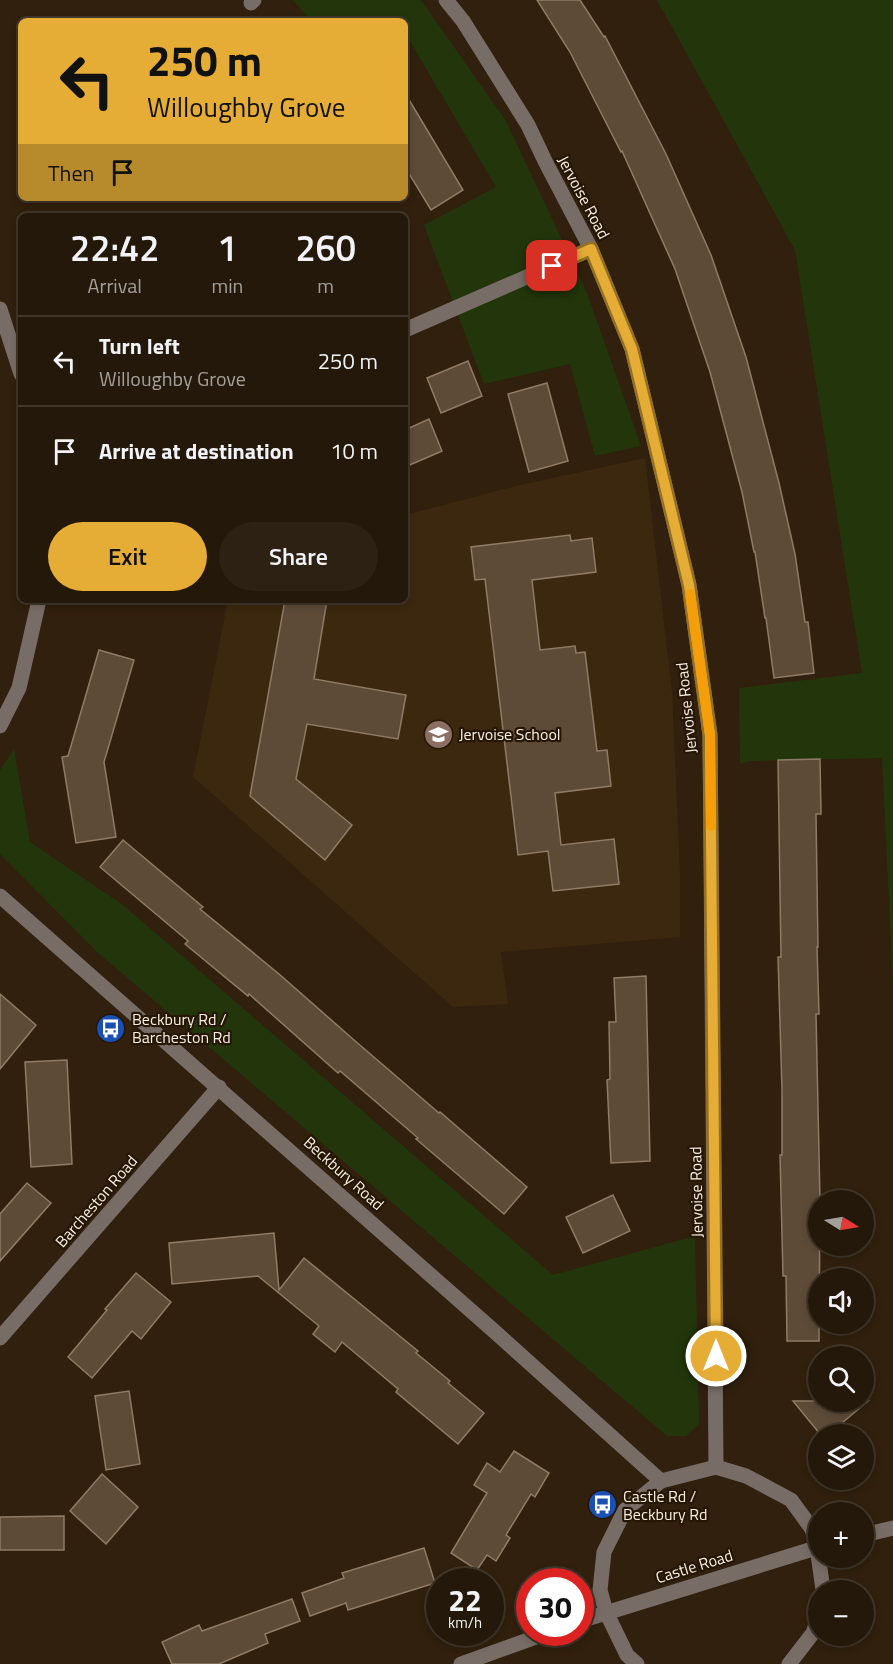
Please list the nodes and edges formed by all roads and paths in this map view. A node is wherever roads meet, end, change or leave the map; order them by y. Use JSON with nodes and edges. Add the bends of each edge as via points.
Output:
{"nodes":[{"id":1,"x":446,"y":0,"type":"edge"},
{"id":2,"x":591,"y":249,"type":"junction"},
{"id":3,"x":0,"y":309,"type":"edge"},
{"id":4,"x":408,"y":329,"type":"edge"},
{"id":5,"x":18,"y":365,"type":"edge"},
{"id":6,"x":38,"y":603,"type":"edge"},
{"id":7,"x":0,"y":726,"type":"edge"},
{"id":8,"x":0,"y":896,"type":"edge"},
{"id":9,"x":219,"y":1087,"type":"junction"},
{"id":10,"x":0,"y":1338,"type":"edge"},
{"id":11,"x":716,"y":1467,"type":"junction"},
{"id":12,"x":661,"y":1481,"type":"junction"},
{"id":13,"x":808,"y":1523,"type":"edge"},
{"id":14,"x":893,"y":1528,"type":"edge"},
{"id":15,"x":874,"y":1533,"type":"edge"},
{"id":16,"x":808,"y":1550,"type":"edge"},
{"id":17,"x":606,"y":1612,"type":"junction"},
{"id":18,"x":594,"y":1616,"type":"edge"},
{"id":19,"x":808,"y":1639,"type":"edge"},
{"id":20,"x":516,"y":1644,"type":"edge"},
{"id":21,"x":461,"y":1664,"type":"edge"},
{"id":22,"x":637,"y":1664,"type":"edge"},
{"id":23,"x":789,"y":1664,"type":"edge"}],
"edges":[{"from":1,"to":2,"type":"street","name":"Jervoise Road","via":[[528,124]]},
{"from":2,"to":4,"type":"street"},
{"from":2,"to":11,"type":"street","name":"Jervoise Road","via":[[632,349],[689,585],[710,735]]},
{"from":3,"to":5,"type":"street"},
{"from":6,"to":7,"type":"street","via":[[19,688]]},
{"from":8,"to":9,"type":"street","name":"Beckbury Road"},
{"from":9,"to":10,"type":"street","name":"Barcheston Road"},
{"from":9,"to":12,"type":"street","name":"Beckbury Road"},
{"from":11,"to":12,"type":"street"},
{"from":11,"to":13,"type":"street","via":[[746,1476],[791,1500]]},
{"from":12,"to":17,"type":"street","via":[[625,1510],[604,1552],[600,1590]]},
{"from":14,"to":15,"type":"street"},
{"from":16,"to":17,"type":"street","name":"Castle Road"},
{"from":17,"to":18,"type":"street","name":"Castle Road"},
{"from":17,"to":22,"type":"street","via":[[627,1655]]},
{"from":19,"to":23,"type":"street"},
{"from":20,"to":21,"type":"street"}]}
